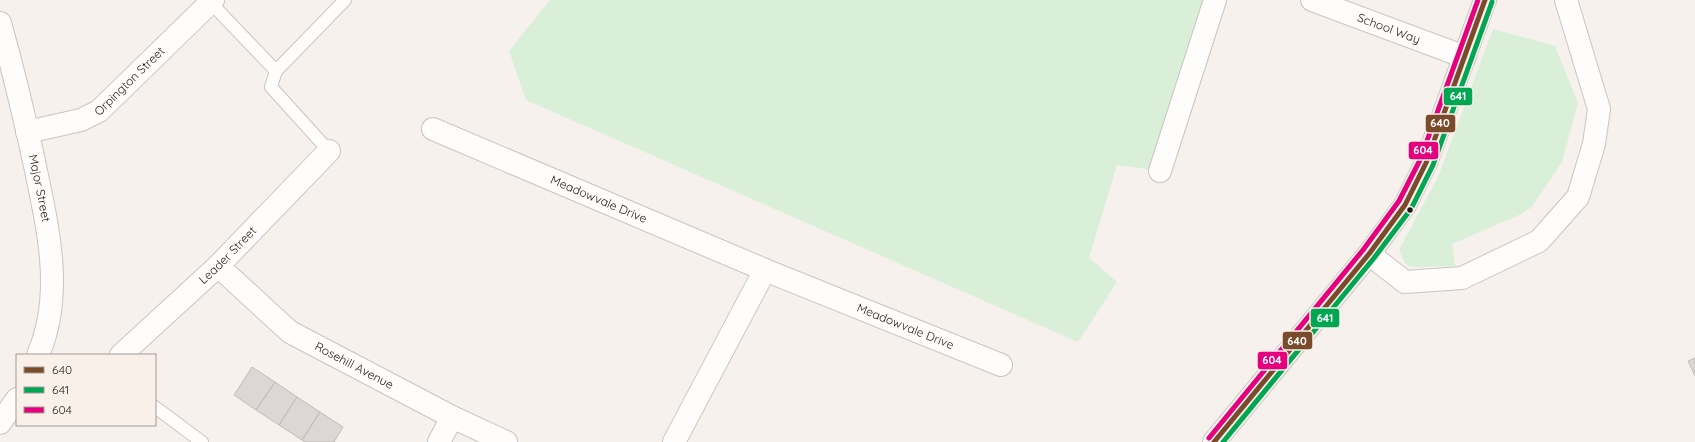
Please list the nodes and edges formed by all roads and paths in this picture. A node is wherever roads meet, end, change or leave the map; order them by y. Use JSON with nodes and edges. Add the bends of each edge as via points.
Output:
{"nodes":[{"id":1,"x":345,"y":0,"type":"edge"},
{"id":2,"x":1215,"y":0,"type":"edge"},
{"id":3,"x":1312,"y":0,"type":"edge"},
{"id":4,"x":1485,"y":0,"type":"edge"},
{"id":5,"x":1566,"y":0,"type":"edge"},
{"id":6,"x":212,"y":1,"type":"edge"},
{"id":7,"x":0,"y":23,"type":"edge"},
{"id":8,"x":1465,"y":57,"type":"junction"},
{"id":9,"x":276,"y":71,"type":"junction"},
{"id":10,"x":433,"y":129,"type":"dead end"},
{"id":11,"x":27,"y":132,"type":"junction"},
{"id":12,"x":329,"y":151,"type":"joint"},
{"id":13,"x":1160,"y":171,"type":"dead end"},
{"id":14,"x":1369,"y":254,"type":"junction"},
{"id":15,"x":218,"y":266,"type":"junction"},
{"id":16,"x":765,"y":270,"type":"junction"},
{"id":17,"x":38,"y":354,"type":"edge"},
{"id":18,"x":122,"y":354,"type":"edge"},
{"id":19,"x":1001,"y":365,"type":"dead end"},
{"id":20,"x":16,"y":399,"type":"edge"},
{"id":21,"x":156,"y":408,"type":"edge"},
{"id":22,"x":452,"y":417,"type":"junction"},
{"id":23,"x":0,"y":423,"type":"edge"},
{"id":24,"x":202,"y":442,"type":"edge"},
{"id":25,"x":439,"y":442,"type":"edge"},
{"id":26,"x":506,"y":442,"type":"edge"},
{"id":27,"x":674,"y":442,"type":"edge"},
{"id":28,"x":1214,"y":442,"type":"edge"}],
"edges":[{"from":1,"to":9,"type":"lane"},
{"from":2,"to":13,"type":"street"},
{"from":3,"to":8,"type":"street","name":"School Way"},
{"from":4,"to":8,"type":"street"},
{"from":5,"to":14,"type":"street","via":[[1599,110],[1594,144],[1578,197],[1539,241],[1462,278],[1405,282]]},
{"from":6,"to":9,"type":"lane"},
{"from":6,"to":11,"type":"street","name":"Orpington Street","via":[[99,111],[81,120]]},
{"from":7,"to":11,"type":"street","name":"Major Street","via":[[14,71]]},
{"from":8,"to":14,"type":"street","via":[[1426,163],[1405,205]]},
{"from":9,"to":12,"type":"lane","via":[[271,87]]},
{"from":10,"to":16,"type":"street","name":"Meadowvale Drive"},
{"from":11,"to":17,"type":"street","name":"Major Street","via":[[49,236],[52,265],[52,294]]},
{"from":12,"to":15,"type":"street","name":"Leader Street"},
{"from":14,"to":28,"type":"street"},
{"from":15,"to":18,"type":"street","name":"Leader Street"},
{"from":15,"to":22,"type":"street","name":"Rosehill Avenue","via":[[290,332]]},
{"from":16,"to":19,"type":"street","name":"Meadowvale Drive"},
{"from":16,"to":27,"type":"street"},
{"from":20,"to":23,"type":"street"},
{"from":21,"to":24,"type":"lane"},
{"from":22,"to":25,"type":"street"},
{"from":22,"to":26,"type":"street","name":"Rosehill Avenue"}]}
